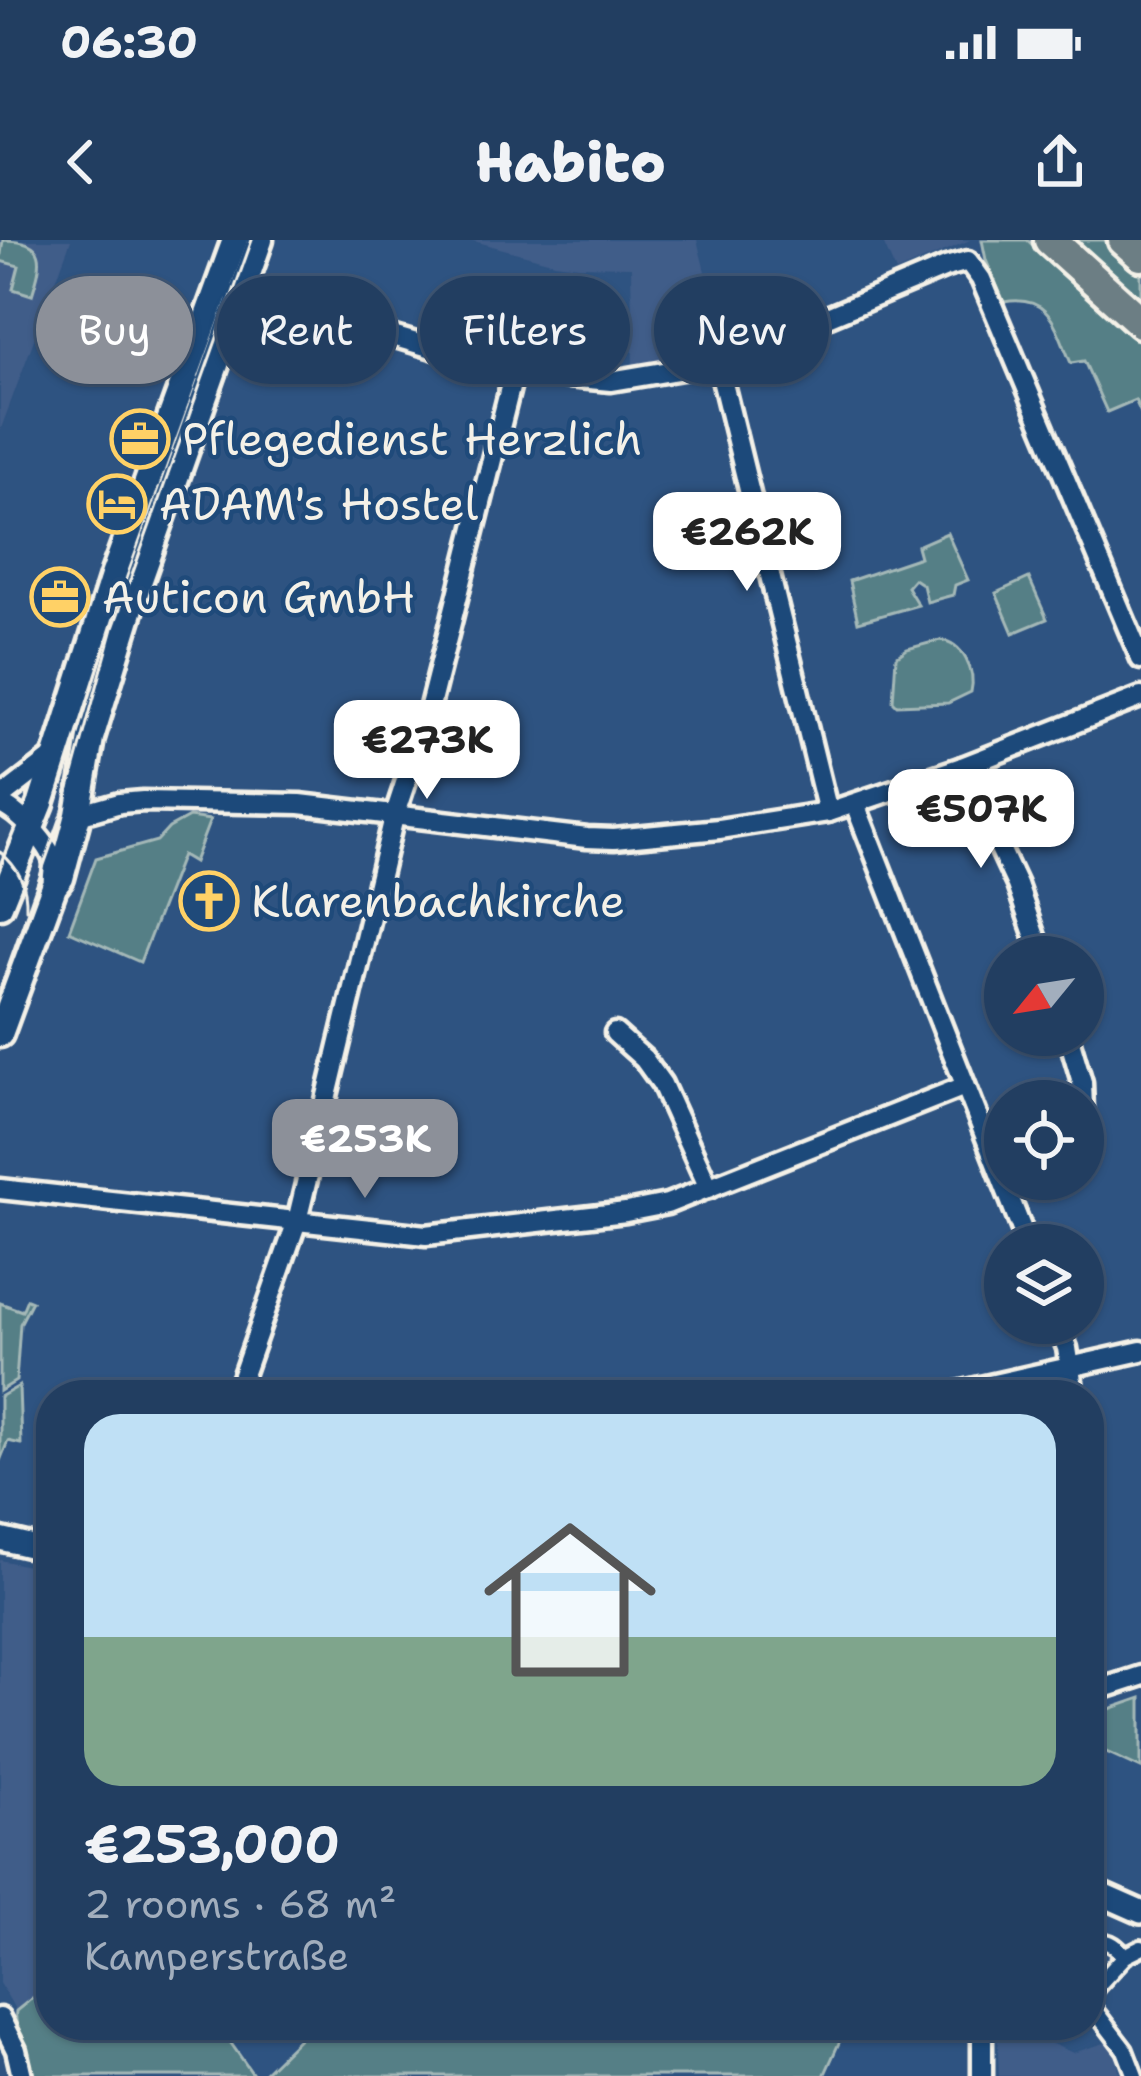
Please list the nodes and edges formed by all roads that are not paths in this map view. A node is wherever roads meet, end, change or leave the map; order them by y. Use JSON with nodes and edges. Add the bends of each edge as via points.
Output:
{"nodes":[{"id":1,"x":236,"y":240,"type":"edge"},
{"id":2,"x":260,"y":240,"type":"edge"},
{"id":3,"x":1030,"y":240,"type":"edge"},
{"id":4,"x":1050,"y":240,"type":"edge"},
{"id":5,"x":1124,"y":240,"type":"edge"},
{"id":6,"x":1141,"y":255,"type":"edge"},
{"id":7,"x":1082,"y":271,"type":"junction"},
{"id":8,"x":248,"y":276,"type":"edge"},
{"id":9,"x":217,"y":303,"type":"edge"},
{"id":10,"x":214,"y":305,"type":"junction"},
{"id":11,"x":829,"y":316,"type":"edge"},
{"id":12,"x":1141,"y":322,"type":"edge"},
{"id":13,"x":217,"y":364,"type":"edge"},
{"id":14,"x":511,"y":384,"type":"edge"},
{"id":15,"x":723,"y":384,"type":"edge"},
{"id":16,"x":1141,"y":658,"type":"edge"},
{"id":17,"x":1141,"y":698,"type":"edge"},
{"id":18,"x":57,"y":754,"type":"junction"},
{"id":19,"x":962,"y":766,"type":"junction"},
{"id":20,"x":0,"y":801,"type":"edge"},
{"id":21,"x":855,"y":804,"type":"junction"},
{"id":22,"x":828,"y":812,"type":"junction"},
{"id":23,"x":78,"y":815,"type":"junction"},
{"id":24,"x":394,"y":817,"type":"junction"},
{"id":25,"x":30,"y":827,"type":"junction"},
{"id":26,"x":5,"y":873,"type":"edge"},
{"id":27,"x":53,"y":887,"type":"junction"},
{"id":28,"x":0,"y":905,"type":"edge"},
{"id":29,"x":1035,"y":936,"type":"edge"},
{"id":30,"x":615,"y":1033,"type":"dead end"},
{"id":31,"x":0,"y":1034,"type":"edge"},
{"id":32,"x":965,"y":1086,"type":"junction"},
{"id":33,"x":984,"y":1127,"type":"edge"},
{"id":34,"x":709,"y":1188,"type":"junction"},
{"id":35,"x":0,"y":1190,"type":"edge"},
{"id":36,"x":297,"y":1221,"type":"junction"},
{"id":37,"x":1066,"y":1344,"type":"edge"},
{"id":38,"x":1141,"y":1351,"type":"edge"},
{"id":39,"x":1069,"y":1367,"type":"junction"},
{"id":40,"x":241,"y":1380,"type":"edge"},
{"id":41,"x":1011,"y":1380,"type":"edge"},
{"id":42,"x":1071,"y":1380,"type":"edge"},
{"id":43,"x":0,"y":1539,"type":"edge"},
{"id":44,"x":36,"y":1547,"type":"edge"},
{"id":45,"x":1141,"y":1676,"type":"edge"},
{"id":46,"x":1104,"y":1688,"type":"edge"},
{"id":47,"x":1104,"y":1900,"type":"edge"},
{"id":48,"x":1141,"y":1912,"type":"edge"},
{"id":49,"x":1104,"y":1941,"type":"edge"},
{"id":50,"x":1141,"y":1948,"type":"edge"},
{"id":51,"x":1125,"y":1956,"type":"junction"},
{"id":52,"x":1104,"y":1981,"type":"edge"},
{"id":53,"x":0,"y":2018,"type":"edge"},
{"id":54,"x":1104,"y":2020,"type":"edge"},
{"id":55,"x":982,"y":2040,"type":"edge"},
{"id":56,"x":22,"y":2076,"type":"edge"},
{"id":57,"x":982,"y":2076,"type":"edge"},
{"id":58,"x":1135,"y":2076,"type":"edge"}],
"edges":[{"from":1,"to":10,"type":"main road"},
{"from":2,"to":8,"type":"main road"},
{"from":3,"to":7,"type":"highway"},
{"from":4,"to":7,"type":"highway"},
{"from":5,"to":6,"type":"highway"},
{"from":7,"to":12,"type":"highway"},
{"from":9,"to":10,"type":"street"},
{"from":10,"to":18,"type":"main road"},
{"from":11,"to":16,"type":"street","via":[[968,261]]},
{"from":13,"to":23,"type":"main road","via":[[137,586],[91,738]]},
{"from":14,"to":24,"type":"street"},
{"from":15,"to":22,"type":"street"},
{"from":17,"to":19,"type":"street"},
{"from":18,"to":20,"type":"street"},
{"from":18,"to":25,"type":"main road"},
{"from":19,"to":21,"type":"street"},
{"from":19,"to":29,"type":"street"},
{"from":20,"to":25,"type":"street"},
{"from":21,"to":22,"type":"street"},
{"from":21,"to":32,"type":"street"},
{"from":22,"to":24,"type":"street","via":[[614,839]]},
{"from":23,"to":24,"type":"street","via":[[120,803],[185,800],[300,803]]},
{"from":23,"to":27,"type":"main road"},
{"from":24,"to":36,"type":"street"},
{"from":25,"to":26,"type":"main road"},
{"from":25,"to":27,"type":"street","via":[[52,858]]},
{"from":26,"to":28,"type":"main road"},
{"from":27,"to":31,"type":"main road"},
{"from":30,"to":34,"type":"street","via":[[662,1084]]},
{"from":32,"to":33,"type":"street"},
{"from":32,"to":34,"type":"street"},
{"from":34,"to":36,"type":"street","via":[[646,1209],[426,1235]]},
{"from":35,"to":36,"type":"street"},
{"from":36,"to":40,"type":"street"},
{"from":37,"to":39,"type":"street"},
{"from":38,"to":39,"type":"street"},
{"from":39,"to":41,"type":"street"},
{"from":39,"to":42,"type":"street"},
{"from":43,"to":44,"type":"street"},
{"from":45,"to":46,"type":"street"},
{"from":47,"to":48,"type":"street"},
{"from":49,"to":51,"type":"street"},
{"from":50,"to":51,"type":"street"},
{"from":51,"to":52,"type":"street"},
{"from":53,"to":56,"type":"street"},
{"from":54,"to":58,"type":"street"},
{"from":55,"to":57,"type":"street"}]}
